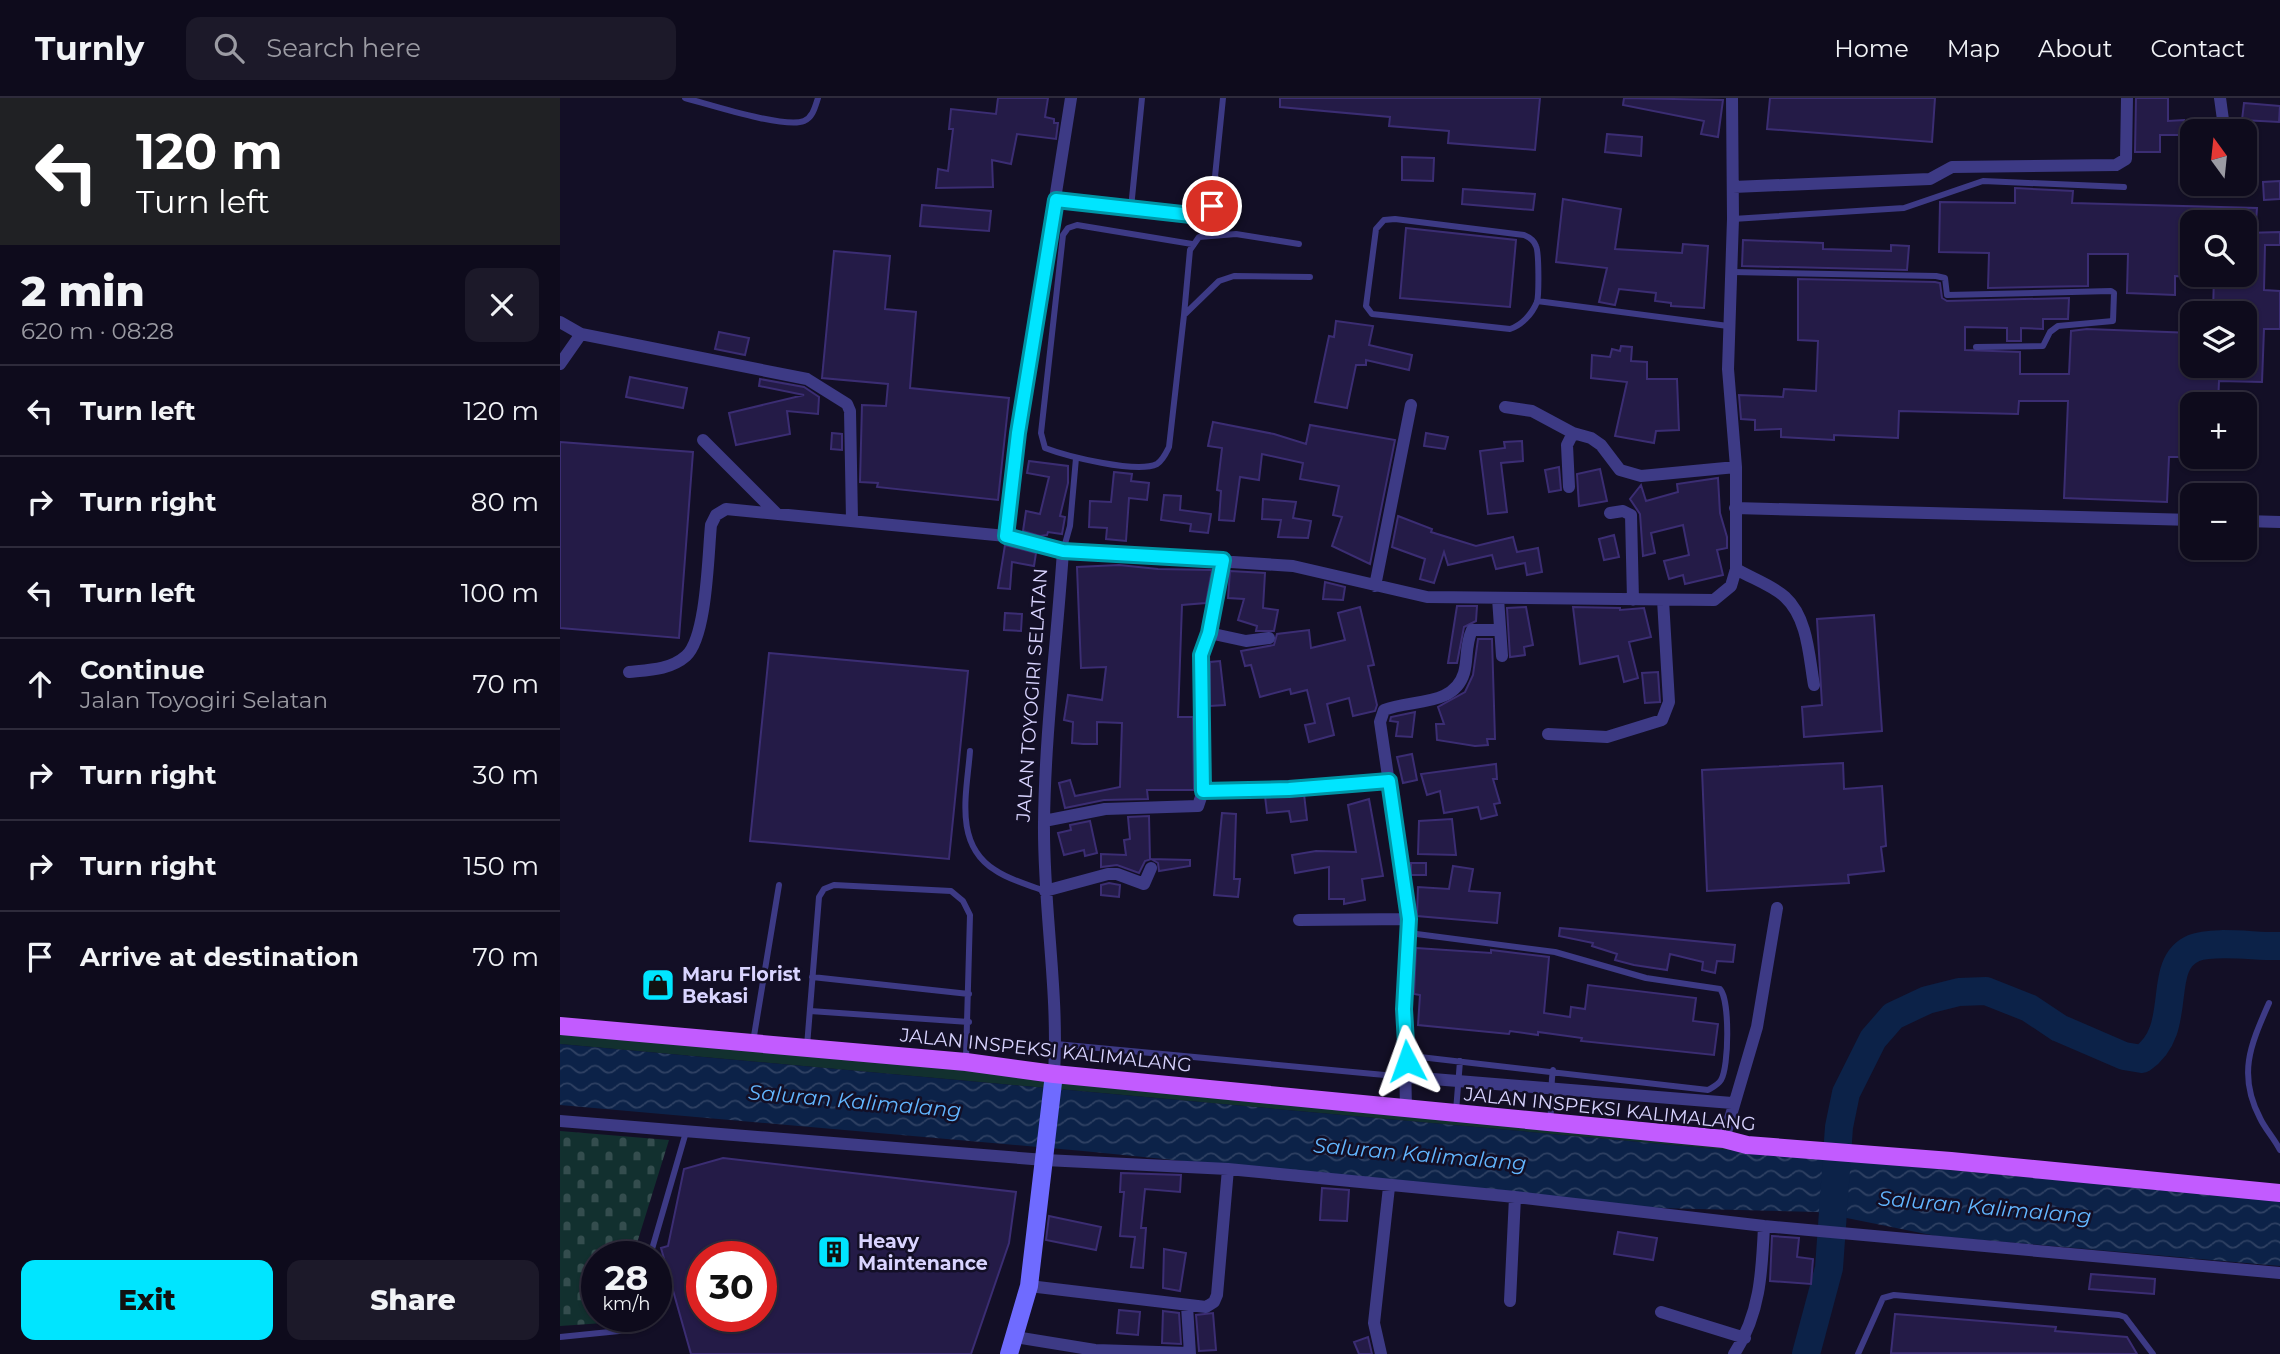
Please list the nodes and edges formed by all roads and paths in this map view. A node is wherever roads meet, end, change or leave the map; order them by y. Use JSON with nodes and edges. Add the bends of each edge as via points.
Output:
{"nodes":[{"id":1,"x":685,"y":98,"type":"edge"},
{"id":2,"x":818,"y":98,"type":"edge"},
{"id":3,"x":1071,"y":98,"type":"edge"},
{"id":4,"x":1142,"y":98,"type":"edge"},
{"id":5,"x":1223,"y":98,"type":"edge"},
{"id":6,"x":1732,"y":98,"type":"edge"},
{"id":7,"x":2127,"y":98,"type":"edge"},
{"id":8,"x":2220,"y":98,"type":"edge"},
{"id":9,"x":2223,"y":119,"type":"edge"},
{"id":10,"x":1732,"y":187,"type":"junction"},
{"id":11,"x":2124,"y":187,"type":"dead end"},
{"id":12,"x":1056,"y":200,"type":"junction"},
{"id":13,"x":1131,"y":208,"type":"junction"},
{"id":14,"x":1733,"y":219,"type":"junction"},
{"id":15,"x":1192,"y":244,"type":"junction"},
{"id":16,"x":1299,"y":244,"type":"dead end"},
{"id":17,"x":1731,"y":272,"type":"junction"},
{"id":18,"x":1310,"y":277,"type":"dead end"},
{"id":19,"x":1537,"y":301,"type":"junction"},
{"id":20,"x":1184,"y":314,"type":"junction"},
{"id":21,"x":560,"y":322,"type":"edge"},
{"id":22,"x":1728,"y":326,"type":"junction"},
{"id":23,"x":581,"y":334,"type":"junction"},
{"id":24,"x":1976,"y":347,"type":"dead end"},
{"id":25,"x":560,"y":364,"type":"edge"},
{"id":26,"x":1411,"y":405,"type":"dead end"},
{"id":27,"x":1505,"y":407,"type":"dead end"},
{"id":28,"x":1573,"y":433,"type":"junction"},
{"id":29,"x":703,"y":440,"type":"dead end"},
{"id":30,"x":1076,"y":457,"type":"junction"},
{"id":31,"x":1736,"y":467,"type":"junction"},
{"id":32,"x":1569,"y":486,"type":"dead end"},
{"id":33,"x":1735,"y":508,"type":"junction"},
{"id":34,"x":1610,"y":513,"type":"dead end"},
{"id":35,"x":777,"y":514,"type":"junction"},
{"id":36,"x":852,"y":520,"type":"junction"},
{"id":37,"x":2180,"y":520,"type":"edge"},
{"id":38,"x":2257,"y":521,"type":"edge"},
{"id":39,"x":2280,"y":522,"type":"edge"},
{"id":40,"x":1006,"y":536,"type":"junction"},
{"id":41,"x":1063,"y":551,"type":"junction"},
{"id":42,"x":1223,"y":560,"type":"junction"},
{"id":43,"x":1736,"y":569,"type":"junction"},
{"id":44,"x":1375,"y":586,"type":"junction"},
{"id":45,"x":1498,"y":598,"type":"junction"},
{"id":46,"x":1633,"y":600,"type":"junction"},
{"id":47,"x":1663,"y":600,"type":"junction"},
{"id":48,"x":1500,"y":630,"type":"junction"},
{"id":49,"x":1209,"y":633,"type":"junction"},
{"id":50,"x":1269,"y":638,"type":"dead end"},
{"id":51,"x":1502,"y":656,"type":"dead end"},
{"id":52,"x":629,"y":672,"type":"dead end"},
{"id":53,"x":1814,"y":685,"type":"dead end"},
{"id":54,"x":1548,"y":734,"type":"dead end"},
{"id":55,"x":970,"y":751,"type":"dead end"},
{"id":56,"x":1389,"y":781,"type":"junction"},
{"id":57,"x":1203,"y":791,"type":"junction"},
{"id":58,"x":1044,"y":821,"type":"junction"},
{"id":59,"x":1151,"y":868,"type":"dead end"},
{"id":60,"x":779,"y":885,"type":"dead end"},
{"id":61,"x":1045,"y":891,"type":"junction"},
{"id":62,"x":1777,"y":908,"type":"dead end"},
{"id":63,"x":1299,"y":919,"type":"dead end"},
{"id":64,"x":1409,"y":919,"type":"junction"},
{"id":65,"x":1409,"y":933,"type":"junction"},
{"id":66,"x":812,"y":977,"type":"junction"},
{"id":67,"x":969,"y":994,"type":"junction"},
{"id":68,"x":2269,"y":1003,"type":"dead end"},
{"id":69,"x":810,"y":1011,"type":"junction"},
{"id":70,"x":969,"y":1018,"type":"junction"},
{"id":71,"x":560,"y":1026,"type":"edge"},
{"id":72,"x":753,"y":1044,"type":"junction"},
{"id":73,"x":1056,"y":1044,"type":"junction"},
{"id":74,"x":807,"y":1048,"type":"junction"},
{"id":75,"x":1419,"y":1057,"type":"dead end"},
{"id":76,"x":1460,"y":1061,"type":"junction"},
{"id":77,"x":966,"y":1062,"type":"junction"},
{"id":78,"x":1553,"y":1070,"type":"junction"},
{"id":79,"x":1408,"y":1077,"type":"junction"},
{"id":80,"x":1053,"y":1082,"type":"junction"},
{"id":81,"x":1459,"y":1082,"type":"junction"},
{"id":82,"x":1555,"y":1090,"type":"junction"},
{"id":83,"x":1732,"y":1104,"type":"junction"},
{"id":84,"x":1406,"y":1109,"type":"junction"},
{"id":85,"x":1456,"y":1113,"type":"junction"},
{"id":86,"x":560,"y":1121,"type":"edge"},
{"id":87,"x":1550,"y":1121,"type":"junction"},
{"id":88,"x":686,"y":1132,"type":"junction"},
{"id":89,"x":1724,"y":1139,"type":"junction"},
{"id":90,"x":2280,"y":1150,"type":"edge"},
{"id":91,"x":1045,"y":1160,"type":"junction"},
{"id":92,"x":1227,"y":1170,"type":"junction"},
{"id":93,"x":1390,"y":1187,"type":"junction"},
{"id":94,"x":2280,"y":1192,"type":"edge"},
{"id":95,"x":1515,"y":1197,"type":"junction"},
{"id":96,"x":1764,"y":1226,"type":"junction"},
{"id":97,"x":654,"y":1241,"type":"edge"},
{"id":98,"x":2280,"y":1273,"type":"edge"},
{"id":99,"x":1029,"y":1286,"type":"junction"},
{"id":100,"x":1510,"y":1301,"type":"dead end"},
{"id":101,"x":1187,"y":1306,"type":"junction"},
{"id":102,"x":1661,"y":1312,"type":"dead end"},
{"id":103,"x":609,"y":1332,"type":"edge"},
{"id":104,"x":560,"y":1337,"type":"edge"},
{"id":105,"x":1745,"y":1338,"type":"junction"},
{"id":106,"x":1012,"y":1345,"type":"edge"},
{"id":107,"x":1190,"y":1354,"type":"edge"},
{"id":108,"x":1381,"y":1354,"type":"edge"},
{"id":109,"x":1734,"y":1354,"type":"edge"},
{"id":110,"x":1858,"y":1354,"type":"edge"},
{"id":111,"x":2153,"y":1354,"type":"edge"}],
"edges":[{"from":1,"to":2,"type":"lane","via":[[786,123],[804,121],[813,113]]},
{"from":3,"to":12,"type":"street"},
{"from":4,"to":13,"type":"lane"},
{"from":5,"to":13,"type":"lane","via":[[1208,213],[1200,216]]},
{"from":6,"to":10,"type":"street"},
{"from":7,"to":10,"type":"street","via":[[2126,159],[2116,165],[1952,167],[1930,178]]},
{"from":8,"to":9,"type":"street"},
{"from":10,"to":14,"type":"street"},
{"from":11,"to":14,"type":"lane","via":[[1983,181],[1905,208]]},
{"from":12,"to":13,"type":"lane"},
{"from":12,"to":40,"type":"street"},
{"from":14,"to":17,"type":"street"},
{"from":15,"to":16,"type":"lane","via":[[1209,234]]},
{"from":15,"to":20,"type":"lane"},
{"from":15,"to":30,"type":"lane","via":[[1077,225],[1063,235],[1041,441],[1045,448]]},
{"from":17,"to":22,"type":"street"},
{"from":17,"to":24,"type":"lane","via":[[1942,276],[1947,295],[2023,290],[2114,293],[2113,321],[2058,326],[2043,346]]},
{"from":18,"to":20,"type":"lane","via":[[1234,276],[1219,281]]},
{"from":19,"to":19,"type":"lane","via":[[1520,326],[1510,329],[1372,314],[1366,306],[1376,229],[1384,220],[1395,219],[1524,235],[1538,248]]},
{"from":19,"to":22,"type":"lane"},
{"from":20,"to":30,"type":"lane","via":[[1171,439],[1161,461],[1143,467]]},
{"from":21,"to":23,"type":"street"},
{"from":22,"to":31,"type":"street"},
{"from":23,"to":25,"type":"street"},
{"from":23,"to":36,"type":"street","via":[[807,379],[847,404]]},
{"from":26,"to":44,"type":"street"},
{"from":27,"to":28,"type":"street","via":[[1532,411]]},
{"from":28,"to":31,"type":"street","via":[[1601,445],[1628,474]]},
{"from":28,"to":32,"type":"street","via":[[1567,445]]},
{"from":29,"to":35,"type":"street"},
{"from":30,"to":41,"type":"lane","via":[[1070,526]]},
{"from":31,"to":33,"type":"street"},
{"from":33,"to":37,"type":"street"},
{"from":33,"to":43,"type":"street"},
{"from":34,"to":46,"type":"street","via":[[1630,515]]},
{"from":35,"to":36,"type":"street","name":"JALAN TOYOGIRI SELATAN"},
{"from":35,"to":52,"type":"street","name":"JALAN TOYOGIRI SELATAN","via":[[726,509],[716,515],[699,630],[688,655],[662,669]]},
{"from":36,"to":40,"type":"street","name":"JALAN TOYOGIRI SELATAN"},
{"from":38,"to":39,"type":"street"},
{"from":40,"to":41,"type":"street","name":"JALAN TOYOGIRI SELATAN"},
{"from":41,"to":42,"type":"street"},
{"from":41,"to":58,"type":"street","name":"JALAN TOYOGIRI SELATAN"},
{"from":42,"to":44,"type":"street","via":[[1293,566]]},
{"from":42,"to":49,"type":"street"},
{"from":43,"to":47,"type":"street","via":[[1731,586],[1714,600]]},
{"from":43,"to":53,"type":"street","via":[[1785,597],[1796,612]]},
{"from":44,"to":45,"type":"street","via":[[1427,597]]},
{"from":45,"to":46,"type":"street"},
{"from":45,"to":48,"type":"street"},
{"from":46,"to":47,"type":"street"},
{"from":47,"to":54,"type":"street","via":[[1670,702],[1662,720],[1608,737]]},
{"from":48,"to":51,"type":"street"},
{"from":48,"to":56,"type":"street","via":[[1472,630],[1459,687],[1436,700],[1384,710],[1380,722]]},
{"from":49,"to":50,"type":"street","via":[[1246,641]]},
{"from":49,"to":57,"type":"street","via":[[1201,660]]},
{"from":55,"to":61,"type":"lane","via":[[965,816],[969,843],[979,859],[997,872]]},
{"from":56,"to":57,"type":"street"},
{"from":56,"to":64,"type":"street"},
{"from":57,"to":58,"type":"street","via":[[1196,807],[1105,809]]},
{"from":58,"to":61,"type":"street","name":"JALAN TOYOGIRI SELATAN"},
{"from":59,"to":61,"type":"street","via":[[1144,884],[1117,873]]},
{"from":60,"to":72,"type":"lane"},
{"from":61,"to":73,"type":"street","name":"JALAN TOYOGIRI SELATAN"},
{"from":62,"to":83,"type":"street","via":[[1757,1027]]},
{"from":63,"to":64,"type":"street"},
{"from":64,"to":65,"type":"street"},
{"from":65,"to":78,"type":"lane","via":[[1555,951],[1646,978],[1720,989],[1727,1001],[1726,1070],[1720,1083],[1708,1090]]},
{"from":65,"to":79,"type":"street","via":[[1404,1009]]},
{"from":66,"to":67,"type":"lane"},
{"from":66,"to":67,"type":"lane","via":[[819,897],[824,889],[834,885],[951,891],[970,915]]},
{"from":66,"to":69,"type":"lane"},
{"from":67,"to":70,"type":"lane"},
{"from":68,"to":90,"type":"lane","via":[[2247,1055],[2250,1091],[2260,1119]]},
{"from":69,"to":70,"type":"lane"},
{"from":69,"to":74,"type":"lane"},
{"from":70,"to":77,"type":"lane"},
{"from":71,"to":72,"type":"main road","name":"JALAN INSPEKSI KALIMALANG"},
{"from":72,"to":74,"type":"main road","name":"JALAN INSPEKSI KALIMALANG"},
{"from":73,"to":79,"type":"lane"},
{"from":73,"to":80,"type":"street","name":"JALAN TOYOGIRI SELATAN"},
{"from":74,"to":77,"type":"main road","name":"JALAN INSPEKSI KALIMALANG"},
{"from":75,"to":76,"type":"lane"},
{"from":76,"to":78,"type":"lane"},
{"from":76,"to":81,"type":"lane"},
{"from":77,"to":80,"type":"main road","name":"JALAN INSPEKSI KALIMALANG","via":[[1032,1071]]},
{"from":78,"to":82,"type":"lane"},
{"from":79,"to":81,"type":"street"},
{"from":79,"to":84,"type":"street"},
{"from":80,"to":84,"type":"main road","name":"JALAN INSPEKSI KALIMALANG","via":[[1076,1074]]},
{"from":80,"to":91,"type":"street","name":"JALAN TOYOGIRI SELATAN"},
{"from":81,"to":82,"type":"street"},
{"from":81,"to":85,"type":"lane"},
{"from":82,"to":83,"type":"street"},
{"from":82,"to":87,"type":"lane"},
{"from":83,"to":89,"type":"street"},
{"from":84,"to":85,"type":"main road","name":"JALAN INSPEKSI KALIMALANG"},
{"from":85,"to":87,"type":"main road","name":"JALAN INSPEKSI KALIMALANG"},
{"from":86,"to":88,"type":"street"},
{"from":87,"to":89,"type":"main road","name":"JALAN INSPEKSI KALIMALANG"},
{"from":88,"to":91,"type":"street"},
{"from":88,"to":97,"type":"lane"},
{"from":89,"to":94,"type":"main road","name":"JALAN INSPEKSI KALIMALANG","via":[[1747,1145]]},
{"from":91,"to":92,"type":"street"},
{"from":91,"to":99,"type":"street","name":"JALAN TOYOGIRI SELATAN"},
{"from":92,"to":93,"type":"street"},
{"from":92,"to":101,"type":"street","via":[[1217,1295],[1206,1307]]},
{"from":93,"to":95,"type":"street"},
{"from":93,"to":108,"type":"street","via":[[1374,1323]]},
{"from":95,"to":96,"type":"street"},
{"from":95,"to":100,"type":"street"},
{"from":96,"to":98,"type":"street"},
{"from":96,"to":105,"type":"street","via":[[1762,1283]]},
{"from":99,"to":101,"type":"street"},
{"from":99,"to":106,"type":"street","name":"JALAN TOYOGIRI SELATAN"},
{"from":101,"to":107,"type":"street"},
{"from":102,"to":105,"type":"street"},
{"from":103,"to":104,"type":"lane"},
{"from":105,"to":109,"type":"street"},
{"from":106,"to":107,"type":"street"},
{"from":110,"to":111,"type":"lane","via":[[1883,1298],[1894,1295],[2119,1315]]}]}
